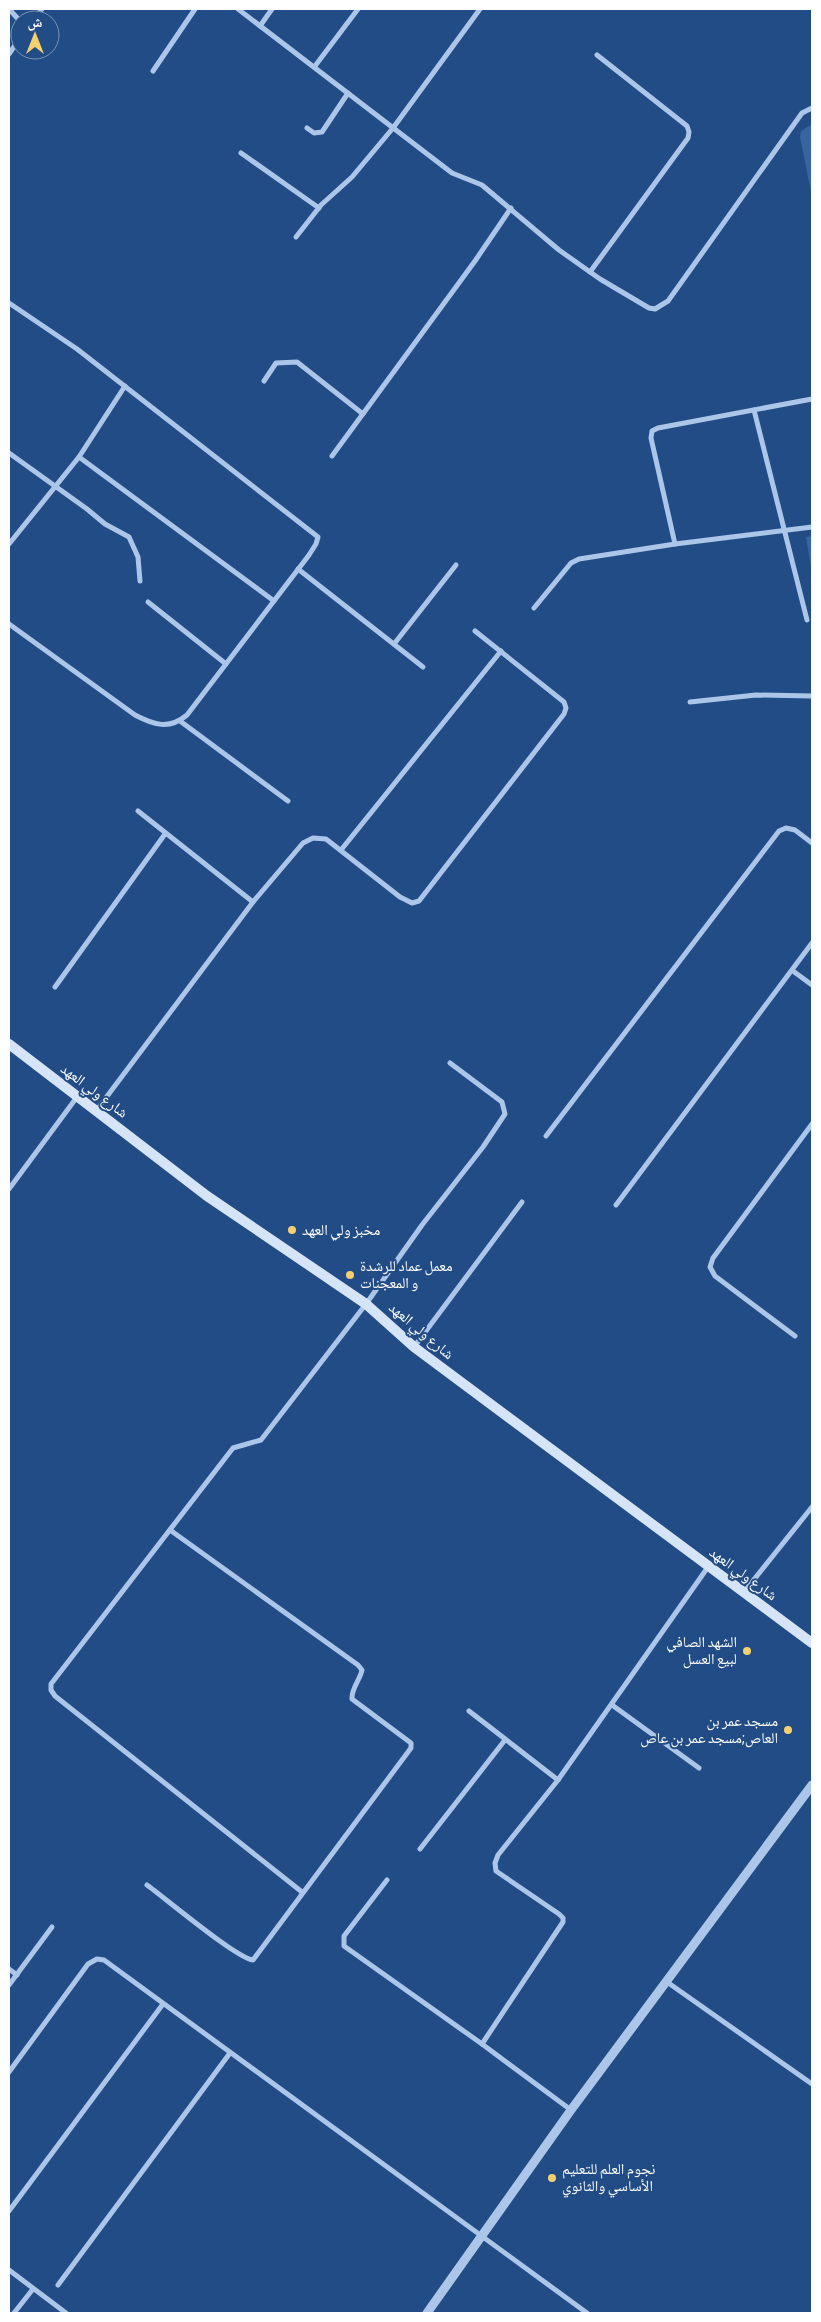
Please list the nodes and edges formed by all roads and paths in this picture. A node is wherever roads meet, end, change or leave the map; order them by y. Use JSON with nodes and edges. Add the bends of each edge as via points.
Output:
{"nodes":[{"id":1,"x":195,"y":9,"type":"edge"},
{"id":2,"x":238,"y":9,"type":"edge"},
{"id":3,"x":272,"y":9,"type":"edge"},
{"id":4,"x":358,"y":9,"type":"edge"},
{"id":5,"x":480,"y":9,"type":"edge"},
{"id":6,"x":260,"y":26,"type":"junction"},
{"id":7,"x":597,"y":55,"type":"dead end"},
{"id":8,"x":314,"y":66,"type":"junction"},
{"id":9,"x":153,"y":71,"type":"dead end"},
{"id":10,"x":348,"y":93,"type":"junction"},
{"id":11,"x":812,"y":108,"type":"edge"},
{"id":12,"x":307,"y":128,"type":"dead end"},
{"id":13,"x":393,"y":128,"type":"junction"},
{"id":14,"x":241,"y":153,"type":"dead end"},
{"id":15,"x":318,"y":208,"type":"junction"},
{"id":16,"x":511,"y":208,"type":"junction"},
{"id":17,"x":296,"y":237,"type":"dead end"},
{"id":18,"x":590,"y":272,"type":"junction"},
{"id":19,"x":9,"y":302,"type":"edge"},
{"id":20,"x":264,"y":381,"type":"dead end"},
{"id":21,"x":125,"y":386,"type":"junction"},
{"id":22,"x":812,"y":399,"type":"edge"},
{"id":23,"x":754,"y":410,"type":"junction"},
{"id":24,"x":363,"y":414,"type":"junction"},
{"id":25,"x":9,"y":453,"type":"edge"},
{"id":26,"x":332,"y":456,"type":"dead end"},
{"id":27,"x":79,"y":457,"type":"junction"},
{"id":28,"x":54,"y":487,"type":"junction"},
{"id":29,"x":812,"y":528,"type":"edge"},
{"id":30,"x":784,"y":531,"type":"junction"},
{"id":31,"x":9,"y":544,"type":"edge"},
{"id":32,"x":675,"y":544,"type":"junction"},
{"id":33,"x":456,"y":565,"type":"dead end"},
{"id":34,"x":298,"y":569,"type":"junction"},
{"id":35,"x":140,"y":581,"type":"dead end"},
{"id":36,"x":274,"y":601,"type":"junction"},
{"id":37,"x":148,"y":602,"type":"dead end"},
{"id":38,"x":534,"y":608,"type":"dead end"},
{"id":39,"x":808,"y":620,"type":"dead end"},
{"id":40,"x":9,"y":624,"type":"edge"},
{"id":41,"x":474,"y":631,"type":"dead end"},
{"id":42,"x":394,"y":644,"type":"junction"},
{"id":43,"x":501,"y":651,"type":"junction"},
{"id":44,"x":226,"y":664,"type":"junction"},
{"id":45,"x":423,"y":667,"type":"dead end"},
{"id":46,"x":812,"y":696,"type":"edge"},
{"id":47,"x":690,"y":702,"type":"dead end"},
{"id":48,"x":180,"y":721,"type":"junction"},
{"id":49,"x":288,"y":801,"type":"dead end"},
{"id":50,"x":138,"y":811,"type":"dead end"},
{"id":51,"x":165,"y":834,"type":"junction"},
{"id":52,"x":812,"y":843,"type":"edge"},
{"id":53,"x":341,"y":850,"type":"junction"},
{"id":54,"x":253,"y":902,"type":"junction"},
{"id":55,"x":812,"y":943,"type":"edge"},
{"id":56,"x":792,"y":971,"type":"junction"},
{"id":57,"x":812,"y":985,"type":"edge"},
{"id":58,"x":55,"y":987,"type":"dead end"},
{"id":59,"x":9,"y":1044,"type":"edge"},
{"id":60,"x":450,"y":1063,"type":"dead end"},
{"id":61,"x":77,"y":1097,"type":"junction"},
{"id":62,"x":96,"y":1111,"type":"junction"},
{"id":63,"x":812,"y":1124,"type":"edge"},
{"id":64,"x":546,"y":1136,"type":"dead end"},
{"id":65,"x":9,"y":1188,"type":"edge"},
{"id":66,"x":522,"y":1202,"type":"dead end"},
{"id":67,"x":616,"y":1205,"type":"dead end"},
{"id":68,"x":366,"y":1304,"type":"junction"},
{"id":69,"x":795,"y":1336,"type":"dead end"},
{"id":70,"x":414,"y":1347,"type":"junction"},
{"id":71,"x":812,"y":1507,"type":"edge"},
{"id":72,"x":170,"y":1530,"type":"junction"},
{"id":73,"x":708,"y":1567,"type":"junction"},
{"id":74,"x":744,"y":1592,"type":"junction"},
{"id":75,"x":812,"y":1643,"type":"edge"},
{"id":76,"x":612,"y":1705,"type":"junction"},
{"id":77,"x":469,"y":1711,"type":"dead end"},
{"id":78,"x":505,"y":1740,"type":"junction"},
{"id":79,"x":699,"y":1768,"type":"dead end"},
{"id":80,"x":558,"y":1780,"type":"junction"},
{"id":81,"x":812,"y":1785,"type":"edge"},
{"id":82,"x":420,"y":1849,"type":"dead end"},
{"id":83,"x":387,"y":1880,"type":"dead end"},
{"id":84,"x":148,"y":1885,"type":"dead end"},
{"id":85,"x":302,"y":1892,"type":"junction"},
{"id":86,"x":52,"y":1927,"type":"dead end"},
{"id":87,"x":9,"y":1969,"type":"edge"},
{"id":88,"x":16,"y":1975,"type":"junction"},
{"id":89,"x":668,"y":1982,"type":"junction"},
{"id":90,"x":9,"y":1985,"type":"edge"},
{"id":91,"x":163,"y":2004,"type":"junction"},
{"id":92,"x":482,"y":2044,"type":"junction"},
{"id":93,"x":230,"y":2053,"type":"junction"},
{"id":94,"x":9,"y":2072,"type":"edge"},
{"id":95,"x":812,"y":2084,"type":"edge"},
{"id":96,"x":571,"y":2110,"type":"junction"},
{"id":97,"x":9,"y":2211,"type":"edge"},
{"id":98,"x":483,"y":2236,"type":"junction"},
{"id":99,"x":9,"y":2270,"type":"edge"},
{"id":100,"x":58,"y":2285,"type":"dead end"},
{"id":101,"x":33,"y":2289,"type":"junction"},
{"id":102,"x":14,"y":2313,"type":"edge"},
{"id":103,"x":66,"y":2313,"type":"edge"},
{"id":104,"x":427,"y":2313,"type":"edge"},
{"id":105,"x":587,"y":2313,"type":"edge"}],
"edges":[{"from":1,"to":9,"type":"street"},
{"from":2,"to":6,"type":"street"},
{"from":3,"to":6,"type":"street"},
{"from":4,"to":8,"type":"street"},
{"from":5,"to":13,"type":"street"},
{"from":6,"to":8,"type":"street"},
{"from":7,"to":18,"type":"street","via":[[687,126],[689,132],[688,138]]},
{"from":8,"to":10,"type":"street"},
{"from":10,"to":12,"type":"street","via":[[322,132],[314,133]]},
{"from":10,"to":13,"type":"street"},
{"from":11,"to":18,"type":"street","via":[[802,113],[668,301],[655,309],[648,308]]},
{"from":13,"to":15,"type":"street","via":[[352,177]]},
{"from":13,"to":16,"type":"street","via":[[452,173],[482,185]]},
{"from":14,"to":15,"type":"street"},
{"from":15,"to":17,"type":"street"},
{"from":16,"to":18,"type":"street"},
{"from":16,"to":24,"type":"street"},
{"from":19,"to":21,"type":"street"},
{"from":20,"to":24,"type":"street","via":[[276,363],[297,362]]},
{"from":21,"to":27,"type":"street"},
{"from":21,"to":34,"type":"street","via":[[318,537]]},
{"from":22,"to":23,"type":"street"},
{"from":23,"to":30,"type":"street"},
{"from":23,"to":32,"type":"street","via":[[658,428],[652,432]]},
{"from":24,"to":26,"type":"street"},
{"from":25,"to":28,"type":"street"},
{"from":27,"to":28,"type":"street"},
{"from":27,"to":36,"type":"street"},
{"from":28,"to":31,"type":"street"},
{"from":28,"to":35,"type":"street","via":[[105,524],[126,534],[138,557]]},
{"from":29,"to":30,"type":"street"},
{"from":30,"to":32,"type":"street"},
{"from":30,"to":39,"type":"street"},
{"from":32,"to":38,"type":"street","via":[[575,560]]},
{"from":33,"to":42,"type":"street"},
{"from":34,"to":36,"type":"street"},
{"from":34,"to":42,"type":"street"},
{"from":36,"to":44,"type":"street"},
{"from":37,"to":44,"type":"street"},
{"from":40,"to":48,"type":"street","via":[[135,715],[154,724]]},
{"from":41,"to":43,"type":"street"},
{"from":42,"to":45,"type":"street"},
{"from":43,"to":53,"type":"street"},
{"from":43,"to":53,"type":"street","via":[[564,702],[566,708],[419,901],[412,903],[400,897]]},
{"from":44,"to":48,"type":"street"},
{"from":46,"to":47,"type":"street","via":[[756,695]]},
{"from":48,"to":49,"type":"street"},
{"from":50,"to":51,"type":"street"},
{"from":51,"to":54,"type":"street"},
{"from":51,"to":58,"type":"street"},
{"from":52,"to":64,"type":"street","via":[[795,830],[786,828],[779,831]]},
{"from":53,"to":54,"type":"street","via":[[326,839],[313,838],[303,843]]},
{"from":54,"to":62,"type":"street"},
{"from":55,"to":56,"type":"street"},
{"from":56,"to":57,"type":"street"},
{"from":56,"to":67,"type":"street"},
{"from":59,"to":61,"type":"main road","name":"شارع ولي العهد"},
{"from":60,"to":68,"type":"street","via":[[502,1102],[505,1114]]},
{"from":61,"to":62,"type":"main road","name":"شارع ولي العهد"},
{"from":61,"to":65,"type":"street"},
{"from":62,"to":68,"type":"main road","name":"شارع ولي العهد","via":[[207,1196]]},
{"from":63,"to":69,"type":"street","via":[[713,1258],[710,1267],[715,1276]]},
{"from":66,"to":70,"type":"street"},
{"from":68,"to":70,"type":"main road","name":"شارع ولي العهد"},
{"from":68,"to":72,"type":"street","via":[[261,1440],[233,1448]]},
{"from":70,"to":73,"type":"main road","name":"شارع ولي العهد"},
{"from":71,"to":74,"type":"street"},
{"from":72,"to":85,"type":"street","via":[[50,1684],[51,1690]]},
{"from":72,"to":85,"type":"street","via":[[358,1665],[362,1670],[361,1677],[352,1699],[411,1743],[412,1748]]},
{"from":73,"to":74,"type":"main road","name":"شارع ولي العهد"},
{"from":73,"to":76,"type":"street"},
{"from":74,"to":75,"type":"main road","name":"شارع ولي العهد"},
{"from":76,"to":79,"type":"street"},
{"from":76,"to":80,"type":"street"},
{"from":77,"to":78,"type":"street"},
{"from":78,"to":80,"type":"street"},
{"from":78,"to":82,"type":"street"},
{"from":80,"to":92,"type":"street","via":[[495,1863],[496,1871],[559,1914],[563,1922]]},
{"from":81,"to":89,"type":"street"},
{"from":83,"to":92,"type":"street","via":[[344,1936],[344,1946]]},
{"from":84,"to":85,"type":"street","via":[[244,1957],[253,1960]]},
{"from":86,"to":88,"type":"street"},
{"from":87,"to":88,"type":"street"},
{"from":88,"to":90,"type":"street"},
{"from":89,"to":95,"type":"street"},
{"from":89,"to":96,"type":"street"},
{"from":91,"to":93,"type":"street"},
{"from":91,"to":94,"type":"street","via":[[104,1960],[93,1960]]},
{"from":91,"to":97,"type":"street"},
{"from":92,"to":96,"type":"street"},
{"from":93,"to":98,"type":"street"},
{"from":93,"to":100,"type":"street"},
{"from":96,"to":98,"type":"street"},
{"from":98,"to":104,"type":"street"},
{"from":98,"to":105,"type":"street"},
{"from":99,"to":101,"type":"street"},
{"from":101,"to":102,"type":"street"},
{"from":101,"to":103,"type":"street"}]}
